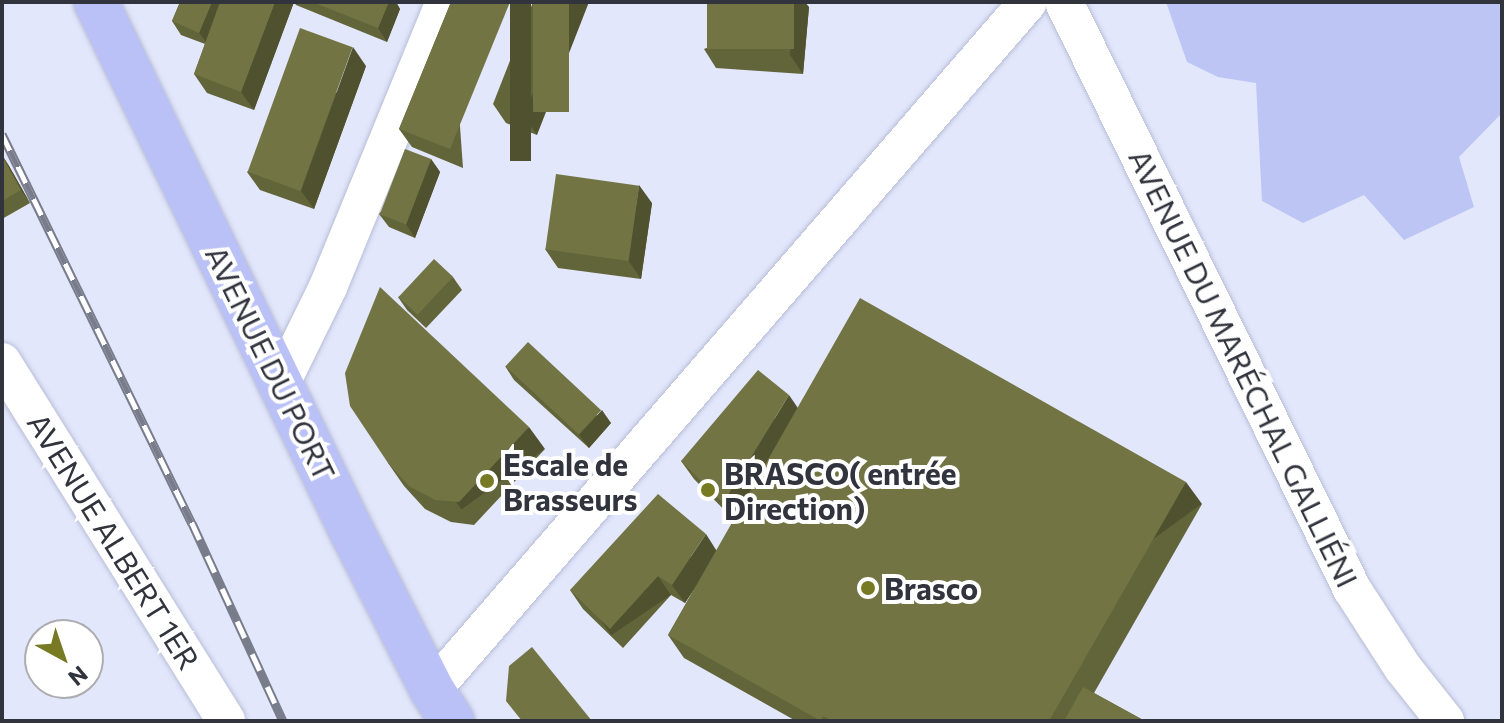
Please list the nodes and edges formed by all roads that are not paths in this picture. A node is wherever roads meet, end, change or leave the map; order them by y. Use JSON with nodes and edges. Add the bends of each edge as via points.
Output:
{"nodes":[{"id":1,"x":96,"y":2,"type":"edge"},
{"id":2,"x":445,"y":2,"type":"edge"},
{"id":3,"x":1028,"y":2,"type":"edge"},
{"id":4,"x":1064,"y":2,"type":"edge"},
{"id":5,"x":2,"y":362,"type":"edge"},
{"id":6,"x":281,"y":383,"type":"junction"},
{"id":7,"x":442,"y":705,"type":"edge"},
{"id":8,"x":226,"y":721,"type":"edge"},
{"id":9,"x":1445,"y":721,"type":"edge"}],
"edges":[{"from":1,"to":6,"type":"main road","name":"AVENUE DU PORT"},
{"from":2,"to":6,"type":"street","via":[[346,245]]},
{"from":3,"to":7,"type":"street"},
{"from":4,"to":9,"type":"street","name":"AVENUE DU MARÉCHAL GALLIÉNI","via":[[1352,589]]},
{"from":5,"to":8,"type":"street","name":"AVENUE ALBERT 1ER"},
{"from":6,"to":7,"type":"main road","name":"AVENUE DU PORT"}]}
